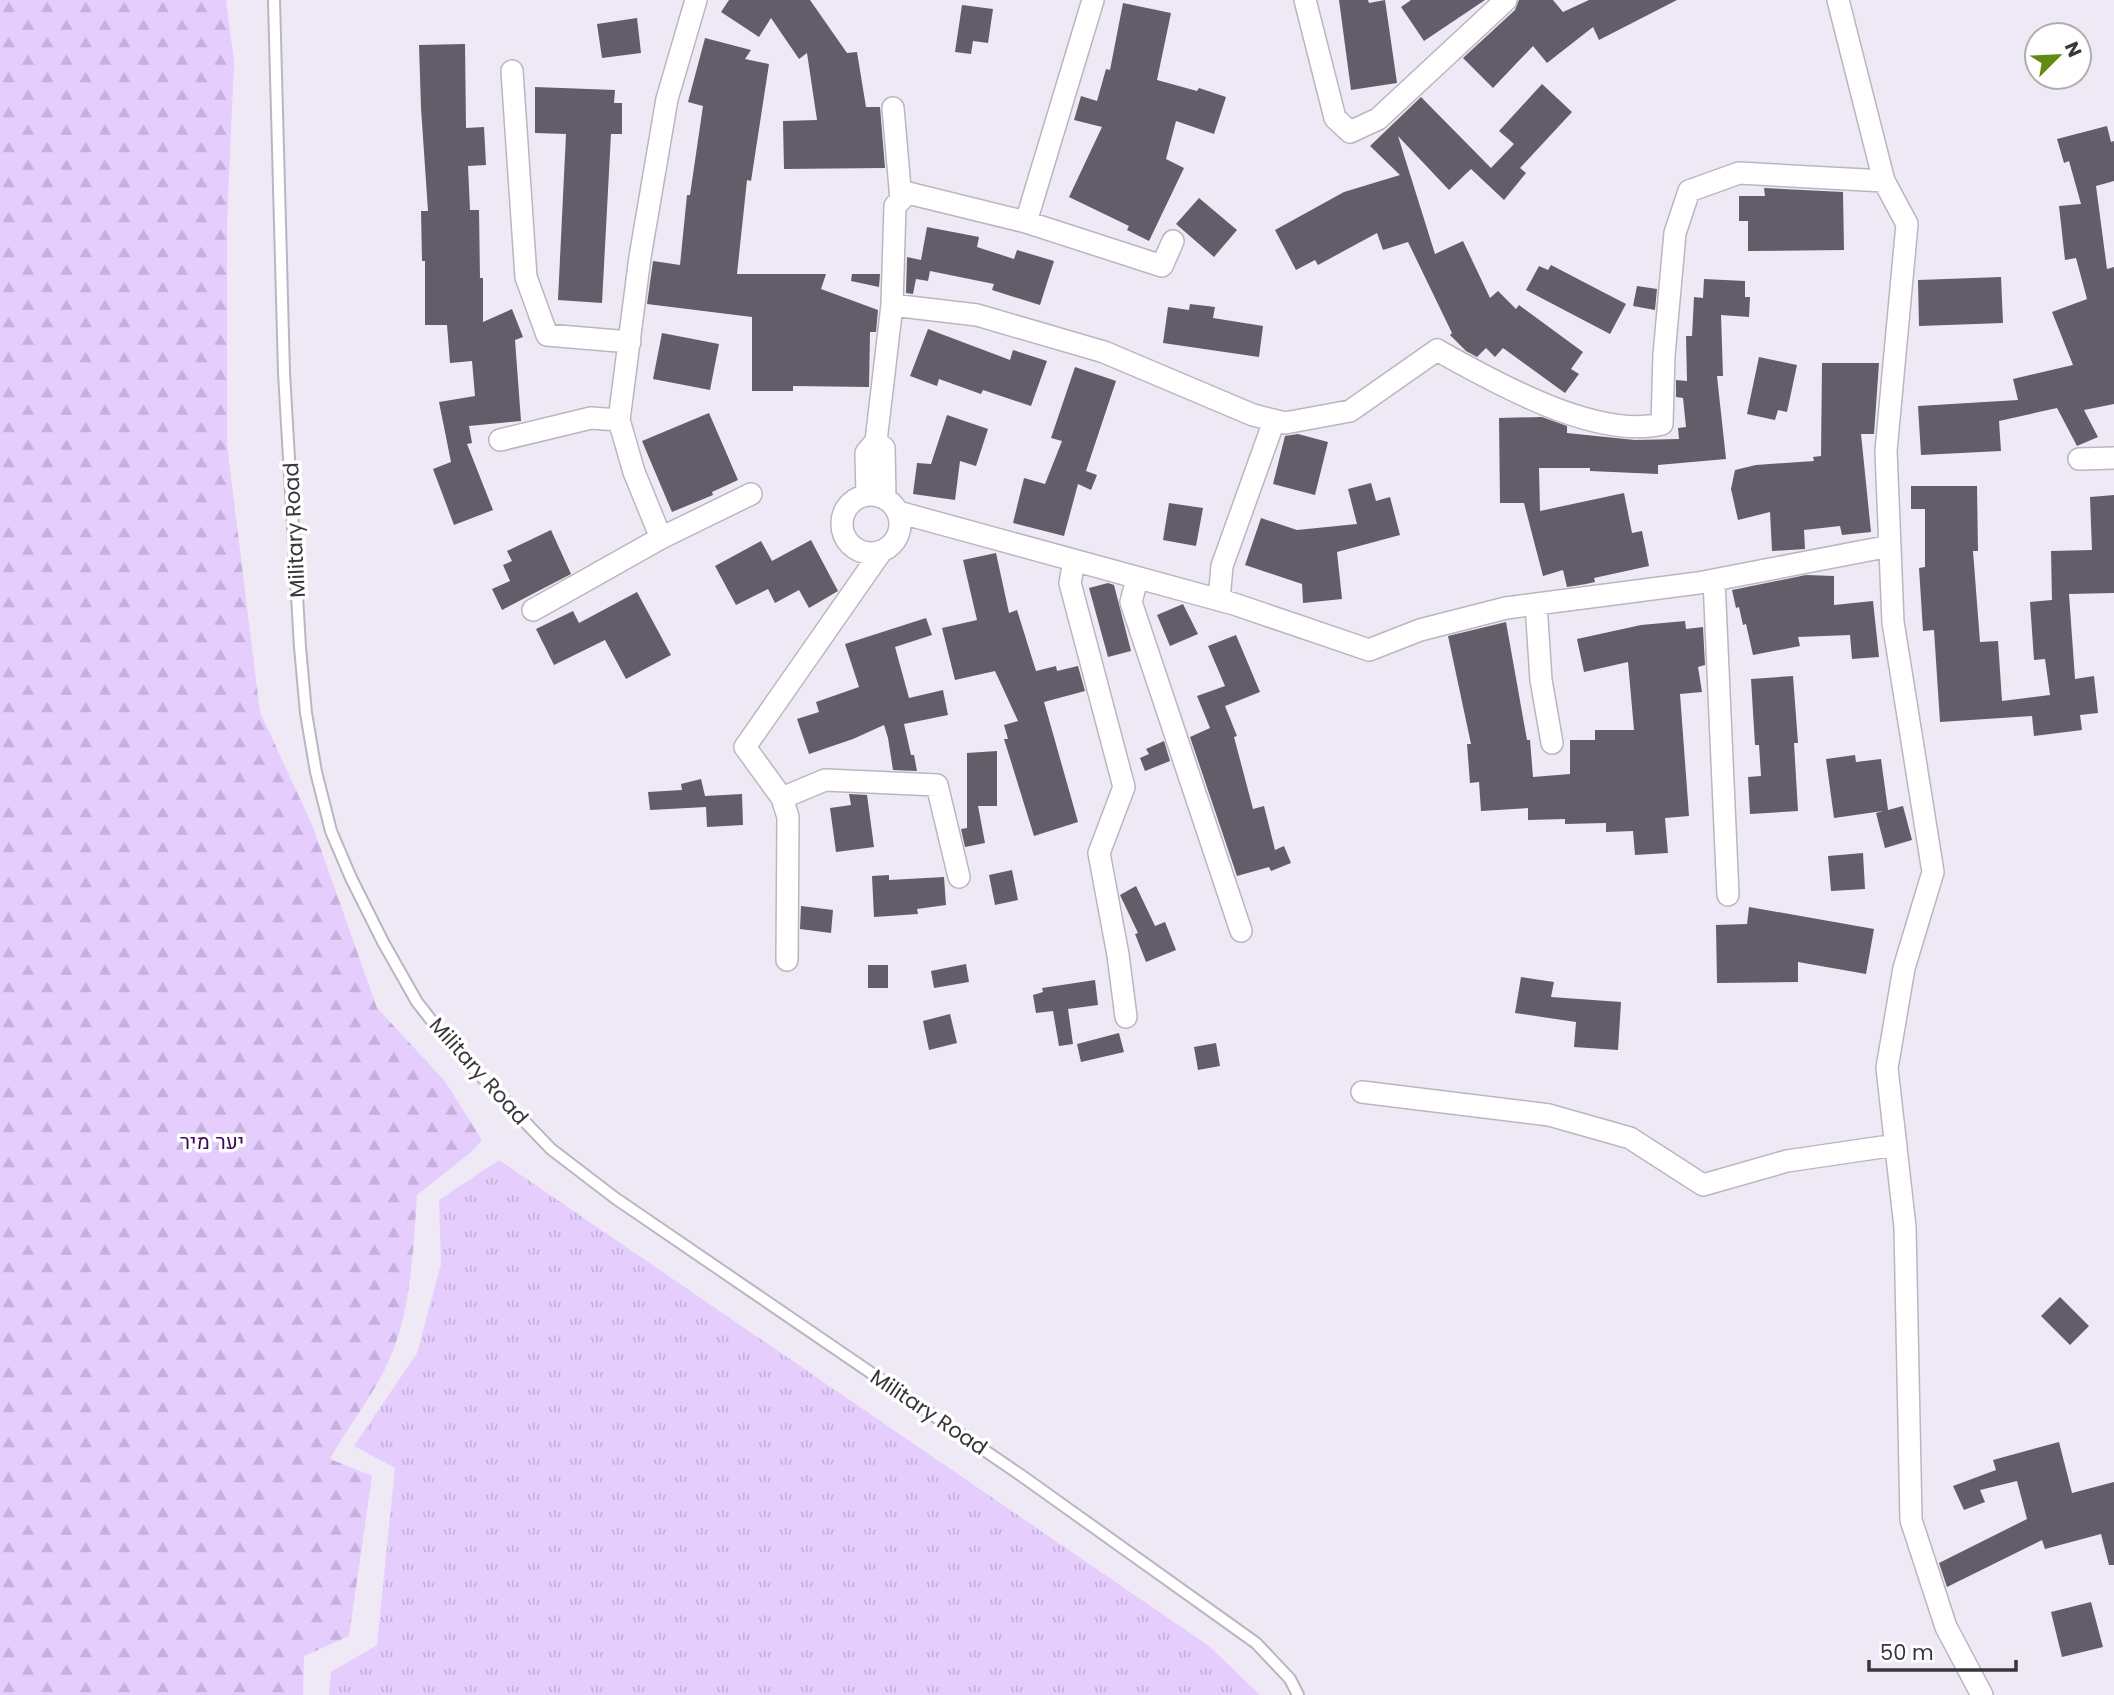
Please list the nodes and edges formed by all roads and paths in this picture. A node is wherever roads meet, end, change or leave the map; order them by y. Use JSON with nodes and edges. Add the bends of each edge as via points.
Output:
{"nodes":[{"id":1,"x":274,"y":0,"type":"edge"},
{"id":2,"x":696,"y":0,"type":"edge"},
{"id":3,"x":1093,"y":0,"type":"edge"},
{"id":4,"x":1305,"y":0,"type":"edge"},
{"id":5,"x":1506,"y":0,"type":"edge"},
{"id":6,"x":1838,"y":0,"type":"edge"},
{"id":7,"x":512,"y":71,"type":"dead end"},
{"id":8,"x":893,"y":108,"type":"dead end"},
{"id":9,"x":1884,"y":181,"type":"junction"},
{"id":10,"x":901,"y":200,"type":"junction"},
{"id":11,"x":1026,"y":222,"type":"junction"},
{"id":12,"x":1173,"y":241,"type":"dead end"},
{"id":13,"x":892,"y":305,"type":"junction"},
{"id":14,"x":630,"y":342,"type":"junction"},
{"id":15,"x":619,"y":420,"type":"junction"},
{"id":16,"x":1274,"y":421,"type":"junction"},
{"id":17,"x":500,"y":440,"type":"dead end"},
{"id":18,"x":2079,"y":458,"type":"dead end"},
{"id":19,"x":2114,"y":458,"type":"edge"},
{"id":20,"x":751,"y":494,"type":"dead end"},
{"id":21,"x":884,"y":502,"type":"junction"},
{"id":22,"x":965,"y":529,"type":"junction"},
{"id":23,"x":662,"y":538,"type":"junction"},
{"id":24,"x":888,"y":546,"type":"junction"},
{"id":25,"x":1890,"y":546,"type":"junction"},
{"id":26,"x":1074,"y":561,"type":"junction"},
{"id":27,"x":1137,"y":579,"type":"junction"},
{"id":28,"x":1714,"y":580,"type":"junction"},
{"id":29,"x":1219,"y":600,"type":"junction"},
{"id":30,"x":1536,"y":604,"type":"junction"},
{"id":31,"x":533,"y":610,"type":"dead end"},
{"id":32,"x":1552,"y":743,"type":"dead end"},
{"id":33,"x":782,"y":798,"type":"junction"},
{"id":34,"x":959,"y":877,"type":"dead end"},
{"id":35,"x":1728,"y":895,"type":"dead end"},
{"id":36,"x":1241,"y":931,"type":"dead end"},
{"id":37,"x":787,"y":960,"type":"dead end"},
{"id":38,"x":1126,"y":1017,"type":"dead end"},
{"id":39,"x":1362,"y":1093,"type":"dead end"},
{"id":40,"x":1896,"y":1145,"type":"junction"},
{"id":41,"x":1298,"y":1695,"type":"edge"},
{"id":42,"x":1982,"y":1695,"type":"edge"}],
"edges":[{"from":1,"to":41,"type":"lane","name":"Military Road","via":[[284,373],[306,713],[331,831],[356,889],[417,1002],[449,1043],[551,1149],[1256,1643],[1290,1679]]},
{"from":2,"to":14,"type":"street","via":[[667,99]]},
{"from":3,"to":11,"type":"street"},
{"from":4,"to":5,"type":"street","via":[[1335,118],[1350,132],[1378,119]]},
{"from":6,"to":9,"type":"street"},
{"from":7,"to":14,"type":"street","via":[[526,277],[547,335]]},
{"from":8,"to":10,"type":"street"},
{"from":9,"to":16,"type":"street","via":[[1739,173],[1689,191],[1675,233],[1662,424],[1643,429],[1584,419],[1501,385],[1437,350],[1350,411],[1285,424]]},
{"from":9,"to":25,"type":"street","via":[[1907,224],[1886,451]]},
{"from":10,"to":11,"type":"street","via":[[908,193]]},
{"from":10,"to":13,"type":"street","via":[[895,206]]},
{"from":11,"to":12,"type":"street","via":[[1162,266]]},
{"from":13,"to":16,"type":"street","via":[[976,315],[1104,352]]},
{"from":13,"to":21,"type":"street","via":[[876,440],[866,453]]},
{"from":14,"to":15,"type":"street"},
{"from":15,"to":17,"type":"street","via":[[591,418]]},
{"from":15,"to":23,"type":"street","via":[[634,472]]},
{"from":16,"to":29,"type":"street","via":[[1222,566]]},
{"from":18,"to":19,"type":"street"},
{"from":20,"to":23,"type":"street"},
{"from":21,"to":22,"type":"street"},
{"from":21,"to":24,"type":"street","via":[[900,530]]},
{"from":21,"to":24,"type":"street","via":[[859,498],[845,510],[842,530],[853,547],[871,554]]},
{"from":22,"to":24,"type":"street","via":[[918,533]]},
{"from":22,"to":26,"type":"street"},
{"from":23,"to":31,"type":"street"},
{"from":24,"to":33,"type":"street","via":[[746,747]]},
{"from":25,"to":28,"type":"street"},
{"from":25,"to":40,"type":"street","via":[[1893,622],[1933,872],[1904,968],[1887,1068]]},
{"from":26,"to":27,"type":"street"},
{"from":26,"to":38,"type":"street","via":[[1070,583],[1124,787],[1099,853]]},
{"from":27,"to":29,"type":"street"},
{"from":27,"to":36,"type":"street","via":[[1131,602]]},
{"from":28,"to":30,"type":"street"},
{"from":28,"to":35,"type":"street"},
{"from":29,"to":30,"type":"street","via":[[1369,650],[1420,630]]},
{"from":30,"to":32,"type":"street","via":[[1541,680]]},
{"from":33,"to":34,"type":"street","via":[[825,780],[937,785]]},
{"from":33,"to":37,"type":"street","via":[[789,817]]},
{"from":39,"to":40,"type":"street","via":[[1549,1115],[1630,1138],[1703,1185],[1787,1161]]},
{"from":40,"to":42,"type":"street","via":[[1905,1227],[1911,1520],[1946,1627]]}]}
